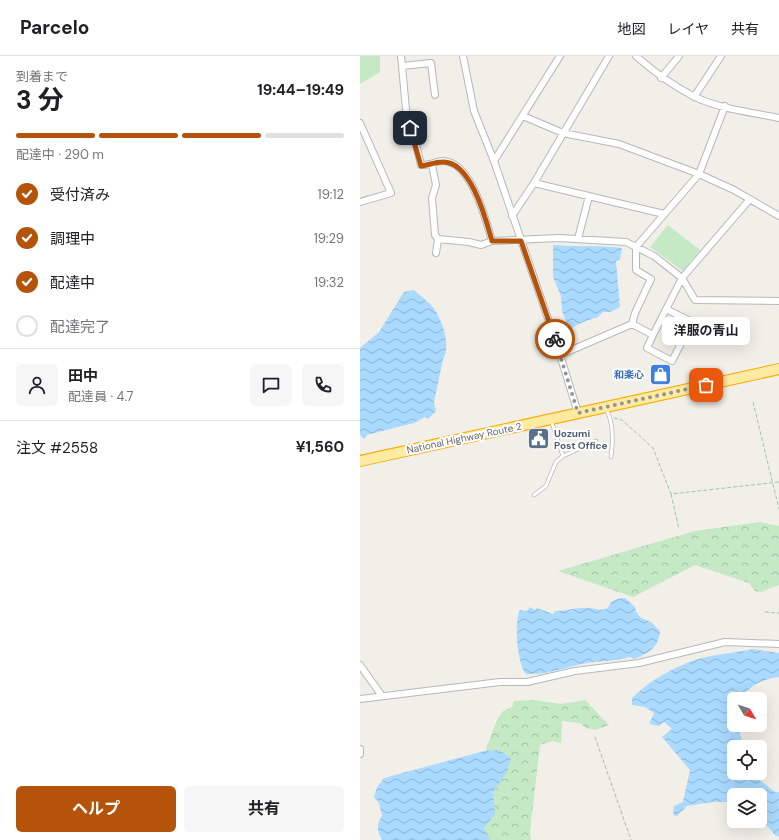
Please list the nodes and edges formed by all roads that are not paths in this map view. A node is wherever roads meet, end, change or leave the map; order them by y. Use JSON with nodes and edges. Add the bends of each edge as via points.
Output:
{"nodes":[{"id":1,"x":401,"y":56,"type":"edge"},
{"id":2,"x":463,"y":56,"type":"edge"},
{"id":3,"x":560,"y":56,"type":"edge"},
{"id":4,"x":609,"y":56,"type":"edge"},
{"id":5,"x":636,"y":56,"type":"edge"},
{"id":6,"x":679,"y":56,"type":"edge"},
{"id":7,"x":721,"y":56,"type":"edge"},
{"id":8,"x":402,"y":66,"type":"junction"},
{"id":9,"x":661,"y":78,"type":"junction"},
{"id":10,"x":435,"y":95,"type":"dead end"},
{"id":11,"x":694,"y":97,"type":"junction"},
{"id":12,"x":725,"y":106,"type":"junction"},
{"id":13,"x":523,"y":116,"type":"junction"},
{"id":14,"x":779,"y":118,"type":"edge"},
{"id":15,"x":360,"y":123,"type":"edge"},
{"id":16,"x":563,"y":133,"type":"junction"},
{"id":17,"x":494,"y":162,"type":"junction"},
{"id":18,"x":432,"y":165,"type":"junction"},
{"id":19,"x":699,"y":174,"type":"junction"},
{"id":20,"x":534,"y":183,"type":"junction"},
{"id":21,"x":589,"y":196,"type":"junction"},
{"id":22,"x":750,"y":199,"type":"junction"},
{"id":23,"x":360,"y":202,"type":"edge"},
{"id":24,"x":664,"y":214,"type":"junction"},
{"id":25,"x":512,"y":216,"type":"junction"},
{"id":26,"x":779,"y":216,"type":"edge"},
{"id":27,"x":438,"y":239,"type":"junction"},
{"id":28,"x":578,"y":239,"type":"junction"},
{"id":29,"x":492,"y":241,"type":"junction"},
{"id":30,"x":521,"y":241,"type":"junction"},
{"id":31,"x":636,"y":247,"type":"junction"},
{"id":32,"x":436,"y":253,"type":"dead end"},
{"id":33,"x":682,"y":278,"type":"junction"},
{"id":34,"x":779,"y":301,"type":"edge"},
{"id":35,"x":666,"y":309,"type":"junction"},
{"id":36,"x":632,"y":324,"type":"junction"},
{"id":37,"x":653,"y":335,"type":"junction"},
{"id":38,"x":560,"y":355,"type":"junction"},
{"id":39,"x":779,"y":369,"type":"edge"},
{"id":40,"x":607,"y":412,"type":"junction"},
{"id":41,"x":578,"y":413,"type":"junction"},
{"id":42,"x":550,"y":419,"type":"junction"},
{"id":43,"x":596,"y":441,"type":"dead end"},
{"id":44,"x":563,"y":456,"type":"junction"},
{"id":45,"x":611,"y":457,"type":"dead end"},
{"id":46,"x":360,"y":460,"type":"edge"},
{"id":47,"x":534,"y":495,"type":"dead end"},
{"id":48,"x":779,"y":644,"type":"edge"},
{"id":49,"x":360,"y":664,"type":"edge"},
{"id":50,"x":382,"y":696,"type":"junction"},
{"id":51,"x":360,"y":700,"type":"edge"},
{"id":52,"x":360,"y":749,"type":"edge"},
{"id":53,"x":360,"y":754,"type":"edge"}],
"edges":[{"from":1,"to":8,"type":"street"},
{"from":2,"to":17,"type":"street","via":[[474,112]]},
{"from":3,"to":13,"type":"street"},
{"from":4,"to":16,"type":"street"},
{"from":5,"to":9,"type":"street"},
{"from":6,"to":9,"type":"street"},
{"from":7,"to":11,"type":"street"},
{"from":8,"to":10,"type":"street","via":[[431,63]]},
{"from":8,"to":18,"type":"street","via":[[407,120],[414,136],[421,166]]},
{"from":9,"to":11,"type":"street"},
{"from":11,"to":12,"type":"street"},
{"from":12,"to":14,"type":"street"},
{"from":12,"to":19,"type":"street"},
{"from":13,"to":16,"type":"street"},
{"from":13,"to":17,"type":"street"},
{"from":15,"to":23,"type":"street","via":[[391,193]]},
{"from":16,"to":19,"type":"street","via":[[619,144]]},
{"from":16,"to":20,"type":"street"},
{"from":17,"to":25,"type":"street"},
{"from":18,"to":27,"type":"street","via":[[436,185],[432,198],[435,235]]},
{"from":18,"to":29,"type":"street","via":[[451,163],[465,173],[481,203]]},
{"from":19,"to":22,"type":"street"},
{"from":19,"to":24,"type":"street"},
{"from":20,"to":21,"type":"street"},
{"from":20,"to":25,"type":"street"},
{"from":21,"to":24,"type":"street"},
{"from":21,"to":28,"type":"street"},
{"from":22,"to":26,"type":"street"},
{"from":22,"to":33,"type":"street"},
{"from":24,"to":31,"type":"street"},
{"from":25,"to":30,"type":"street"},
{"from":27,"to":29,"type":"street","via":[[481,245]]},
{"from":27,"to":32,"type":"street"},
{"from":28,"to":30,"type":"street"},
{"from":28,"to":31,"type":"street","via":[[626,242]]},
{"from":29,"to":30,"type":"street"},
{"from":30,"to":38,"type":"street"},
{"from":31,"to":33,"type":"street","via":[[654,256]]},
{"from":31,"to":36,"type":"street","via":[[636,270],[651,279]]},
{"from":33,"to":34,"type":"street","via":[[691,296],[699,301]]},
{"from":33,"to":35,"type":"street"},
{"from":35,"to":37,"type":"street"},
{"from":35,"to":37,"type":"street","via":[[692,322],[672,361],[647,348]]},
{"from":36,"to":37,"type":"street"},
{"from":36,"to":38,"type":"street"},
{"from":38,"to":41,"type":"street"},
{"from":39,"to":40,"type":"highway","name":"National Highway Route 2"},
{"from":40,"to":41,"type":"highway","name":"National Highway Route 2"},
{"from":40,"to":45,"type":"lane","via":[[613,444]]},
{"from":41,"to":42,"type":"highway","name":"National Highway Route 2"},
{"from":42,"to":44,"type":"lane"},
{"from":42,"to":46,"type":"highway","name":"National Highway Route 2"},
{"from":43,"to":44,"type":"lane"},
{"from":44,"to":47,"type":"lane","via":[[556,462],[546,486]]},
{"from":48,"to":50,"type":"street","via":[[725,642],[639,663],[575,671],[527,682],[500,682],[392,697]]},
{"from":49,"to":50,"type":"street"},
{"from":50,"to":51,"type":"street"},
{"from":52,"to":53,"type":"street"}]}
